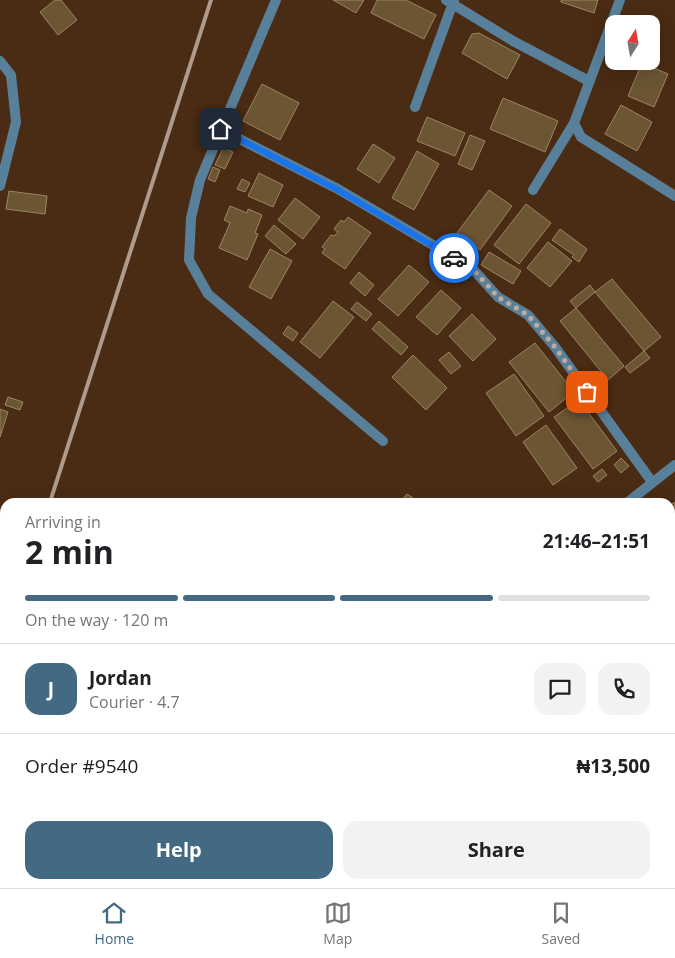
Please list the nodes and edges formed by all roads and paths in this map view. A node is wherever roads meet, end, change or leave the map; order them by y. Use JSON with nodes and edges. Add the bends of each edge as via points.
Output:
{"nodes":[{"id":1,"x":276,"y":0,"type":"edge"},
{"id":2,"x":620,"y":0,"type":"edge"},
{"id":3,"x":451,"y":1,"type":"edge"},
{"id":4,"x":0,"y":61,"type":"edge"},
{"id":5,"x":589,"y":81,"type":"junction"},
{"id":6,"x":415,"y":107,"type":"dead end"},
{"id":7,"x":574,"y":123,"type":"junction"},
{"id":8,"x":220,"y":129,"type":"junction"},
{"id":9,"x":0,"y":186,"type":"edge"},
{"id":10,"x":533,"y":190,"type":"dead end"},
{"id":11,"x":675,"y":196,"type":"edge"},
{"id":12,"x":383,"y":441,"type":"dead end"},
{"id":13,"x":675,"y":465,"type":"edge"},
{"id":14,"x":652,"y":482,"type":"junction"},
{"id":15,"x":633,"y":498,"type":"edge"}],
"edges":[{"from":1,"to":8,"type":"street"},
{"from":2,"to":5,"type":"street"},
{"from":3,"to":5,"type":"street","via":[[513,41]]},
{"from":3,"to":6,"type":"street"},
{"from":4,"to":9,"type":"street","via":[[11,75],[16,122]]},
{"from":5,"to":7,"type":"street"},
{"from":7,"to":10,"type":"street"},
{"from":7,"to":11,"type":"street","via":[[581,137]]},
{"from":8,"to":12,"type":"street","via":[[191,218],[189,260],[208,294]]},
{"from":8,"to":14,"type":"street","via":[[338,190],[472,268],[498,297],[528,315],[555,347]]},
{"from":13,"to":14,"type":"street"},
{"from":14,"to":15,"type":"street"}]}
